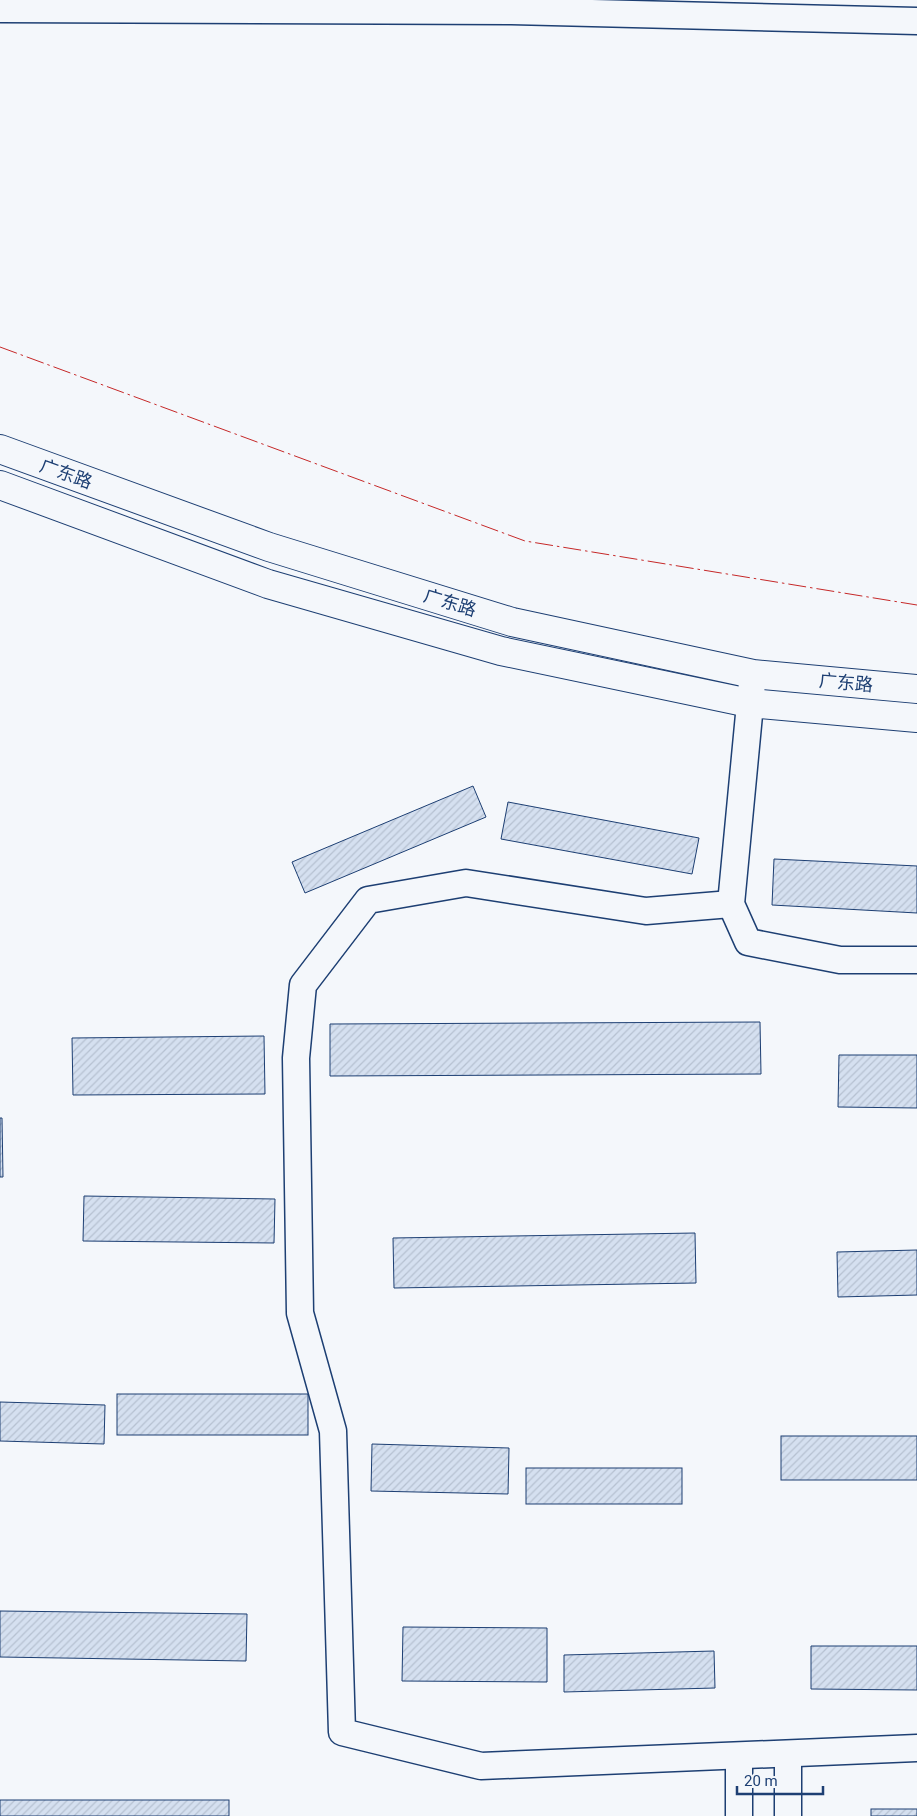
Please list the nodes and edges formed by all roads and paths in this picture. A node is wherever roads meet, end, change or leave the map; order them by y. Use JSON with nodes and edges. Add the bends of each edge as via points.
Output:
{"nodes":[{"id":1,"x":0,"y":9,"type":"edge"},
{"id":2,"x":917,"y":21,"type":"edge"},
{"id":3,"x":0,"y":449,"type":"edge"},
{"id":4,"x":0,"y":486,"type":"edge"},
{"id":5,"x":753,"y":674,"type":"junction"},
{"id":6,"x":917,"y":689,"type":"edge"},
{"id":7,"x":748,"y":703,"type":"junction"},
{"id":8,"x":917,"y":718,"type":"edge"},
{"id":9,"x":731,"y":904,"type":"junction"},
{"id":10,"x":917,"y":960,"type":"edge"},
{"id":11,"x":917,"y":1748,"type":"edge"},
{"id":12,"x":788,"y":1754,"type":"junction"},
{"id":13,"x":738,"y":1756,"type":"junction"},
{"id":14,"x":739,"y":1816,"type":"edge"},
{"id":15,"x":788,"y":1816,"type":"edge"}],
"edges":[{"from":1,"to":2,"type":"street","via":[[511,10]]},
{"from":3,"to":5,"type":"street","name":"广东路","via":[[269,548],[512,622]]},
{"from":4,"to":7,"type":"street","name":"广东路","via":[[268,584],[502,651]]},
{"from":5,"to":6,"type":"street","name":"广东路"},
{"from":5,"to":7,"type":"street"},
{"from":7,"to":8,"type":"street","name":"广东路"},
{"from":7,"to":9,"type":"street"},
{"from":9,"to":10,"type":"street","via":[[748,942],[840,960]]},
{"from":9,"to":13,"type":"street","via":[[646,911],[466,883],[368,900],[304,985],[296,1058],[300,1313],[333,1431],[342,1732],[481,1766]]},
{"from":11,"to":12,"type":"street"},
{"from":12,"to":13,"type":"street"},
{"from":12,"to":15,"type":"street"},
{"from":13,"to":14,"type":"street"}]}
